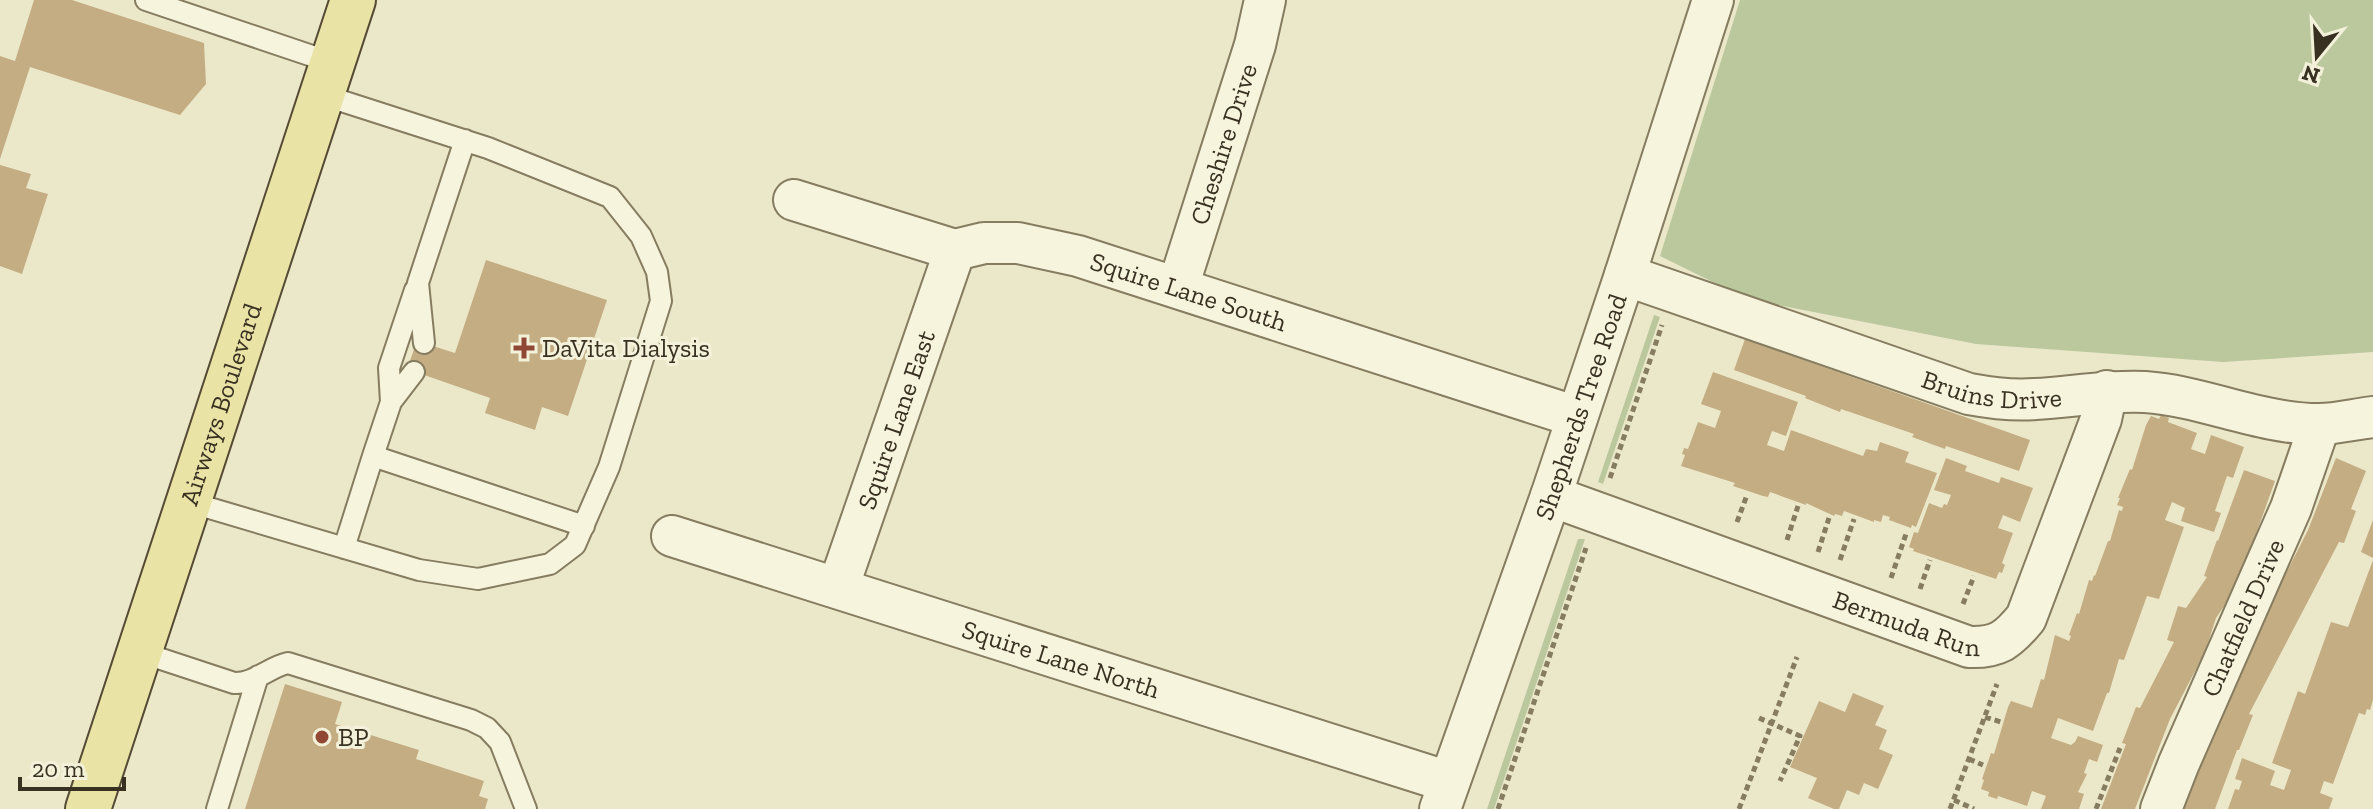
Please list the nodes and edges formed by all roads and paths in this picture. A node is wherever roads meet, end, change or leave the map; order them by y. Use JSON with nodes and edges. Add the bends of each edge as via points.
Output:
{"nodes":[{"id":1,"x":146,"y":0,"type":"edge"},
{"id":2,"x":353,"y":0,"type":"edge"},
{"id":3,"x":1265,"y":0,"type":"edge"},
{"id":4,"x":1713,"y":0,"type":"edge"},
{"id":5,"x":328,"y":79,"type":"junction"},
{"id":6,"x":465,"y":140,"type":"junction"},
{"id":7,"x":794,"y":200,"type":"dead end"},
{"id":8,"x":955,"y":250,"type":"junction"},
{"id":9,"x":1625,"y":275,"type":"junction"},
{"id":10,"x":418,"y":283,"type":"junction"},
{"id":11,"x":1178,"y":287,"type":"junction"},
{"id":12,"x":424,"y":343,"type":"dead end"},
{"id":13,"x":414,"y":372,"type":"dead end"},
{"id":14,"x":2107,"y":391,"type":"junction"},
{"id":15,"x":391,"y":402,"type":"junction"},
{"id":16,"x":1577,"y":417,"type":"junction"},
{"id":17,"x":2373,"y":417,"type":"edge"},
{"id":18,"x":2320,"y":424,"type":"junction"},
{"id":19,"x":373,"y":456,"type":"junction"},
{"id":20,"x":1747,"y":495,"type":"dead end"},
{"id":21,"x":1551,"y":496,"type":"junction"},
{"id":22,"x":189,"y":502,"type":"junction"},
{"id":23,"x":1798,"y":506,"type":"dead end"},
{"id":24,"x":1829,"y":518,"type":"dead end"},
{"id":25,"x":1854,"y":519,"type":"dead end"},
{"id":26,"x":1737,"y":522,"type":"dead end"},
{"id":27,"x":584,"y":526,"type":"junction"},
{"id":28,"x":1907,"y":531,"type":"dead end"},
{"id":29,"x":672,"y":536,"type":"dead end"},
{"id":30,"x":1787,"y":540,"type":"dead end"},
{"id":31,"x":344,"y":548,"type":"junction"},
{"id":32,"x":1818,"y":552,"type":"dead end"},
{"id":33,"x":1840,"y":560,"type":"dead end"},
{"id":34,"x":1930,"y":560,"type":"dead end"},
{"id":35,"x":1974,"y":576,"type":"dead end"},
{"id":36,"x":1891,"y":578,"type":"dead end"},
{"id":37,"x":838,"y":588,"type":"junction"},
{"id":38,"x":1920,"y":589,"type":"dead end"},
{"id":39,"x":1963,"y":604,"type":"dead end"},
{"id":40,"x":140,"y":652,"type":"junction"},
{"id":41,"x":1797,"y":657,"type":"dead end"},
{"id":42,"x":258,"y":676,"type":"junction"},
{"id":43,"x":1997,"y":684,"type":"dead end"},
{"id":44,"x":1985,"y":717,"type":"junction"},
{"id":45,"x":1759,"y":718,"type":"dead end"},
{"id":46,"x":2001,"y":722,"type":"dead end"},
{"id":47,"x":1771,"y":724,"type":"junction"},
{"id":48,"x":2120,"y":748,"type":"dead end"},
{"id":49,"x":1969,"y":759,"type":"junction"},
{"id":50,"x":1983,"y":765,"type":"dead end"},
{"id":51,"x":1780,"y":781,"type":"dead end"},
{"id":52,"x":1445,"y":796,"type":"edge"},
{"id":53,"x":1954,"y":800,"type":"junction"},
{"id":54,"x":88,"y":809,"type":"edge"},
{"id":55,"x":217,"y":809,"type":"edge"},
{"id":56,"x":526,"y":809,"type":"edge"},
{"id":57,"x":1739,"y":809,"type":"edge"},
{"id":58,"x":1950,"y":809,"type":"edge"},
{"id":59,"x":1974,"y":809,"type":"edge"},
{"id":60,"x":2096,"y":809,"type":"edge"},
{"id":61,"x":2161,"y":809,"type":"edge"}],
"edges":[{"from":1,"to":5,"type":"lane"},
{"from":2,"to":5,"type":"main road","name":"Airways Boulevard"},
{"from":3,"to":11,"type":"street","name":"Cheshire Drive"},
{"from":4,"to":9,"type":"street","name":"Shepherds Tree Road"},
{"from":5,"to":6,"type":"lane"},
{"from":5,"to":22,"type":"main road","name":"Airways Boulevard"},
{"from":6,"to":10,"type":"lane"},
{"from":6,"to":27,"type":"lane","via":[[610,197],[641,236],[657,272],[661,301],[609,467]]},
{"from":7,"to":8,"type":"street","name":"Squire Lane South"},
{"from":8,"to":11,"type":"street","name":"Squire Lane South","via":[[1018,243]]},
{"from":8,"to":37,"type":"street","name":"Squire Lane East"},
{"from":9,"to":14,"type":"street","name":"Bruins Drive","via":[[1969,394],[2032,400]]},
{"from":9,"to":16,"type":"street","name":"Shepherds Tree Road"},
{"from":10,"to":12,"type":"lane"},
{"from":10,"to":15,"type":"lane","via":[[389,368]]},
{"from":11,"to":16,"type":"street","name":"Squire Lane South"},
{"from":13,"to":15,"type":"lane"},
{"from":14,"to":18,"type":"street","name":"Bruins Drive","via":[[2184,396],[2280,420]]},
{"from":14,"to":21,"type":"street","name":"Bermuda Run","via":[[2026,618],[2009,638],[1986,648],[1969,647]]},
{"from":15,"to":19,"type":"lane"},
{"from":16,"to":21,"type":"street","name":"Shepherds Tree Road"},
{"from":17,"to":18,"type":"street","name":"Bruins Drive"},
{"from":18,"to":61,"type":"street","name":"Chatfield Drive","via":[[2291,508]]},
{"from":19,"to":27,"type":"lane"},
{"from":19,"to":31,"type":"lane"},
{"from":20,"to":26,"type":"path"},
{"from":21,"to":52,"type":"street","name":"Shepherds Tree Road"},
{"from":22,"to":31,"type":"lane"},
{"from":22,"to":40,"type":"main road","name":"Airways Boulevard"},
{"from":23,"to":30,"type":"path"},
{"from":24,"to":32,"type":"path"},
{"from":25,"to":33,"type":"path"},
{"from":27,"to":31,"type":"lane","via":[[575,545],[550,564],[478,579],[419,570]]},
{"from":28,"to":36,"type":"path"},
{"from":29,"to":37,"type":"street","name":"Squire Lane North"},
{"from":34,"to":38,"type":"path"},
{"from":35,"to":39,"type":"path"},
{"from":37,"to":52,"type":"street","name":"Squire Lane North"},
{"from":40,"to":42,"type":"lane","via":[[234,683]]},
{"from":40,"to":54,"type":"main road","name":"Airways Boulevard"},
{"from":41,"to":47,"type":"path"},
{"from":42,"to":55,"type":"lane"},
{"from":42,"to":56,"type":"lane","via":[[288,663],[471,720],[500,742]]},
{"from":43,"to":44,"type":"path"},
{"from":44,"to":46,"type":"path"},
{"from":44,"to":49,"type":"path"},
{"from":45,"to":47,"type":"path"},
{"from":47,"to":51,"type":"path","via":[[1800,736]]},
{"from":47,"to":57,"type":"path"},
{"from":48,"to":60,"type":"path"},
{"from":49,"to":50,"type":"path"},
{"from":49,"to":53,"type":"path"},
{"from":53,"to":58,"type":"path"},
{"from":53,"to":59,"type":"path"}]}
